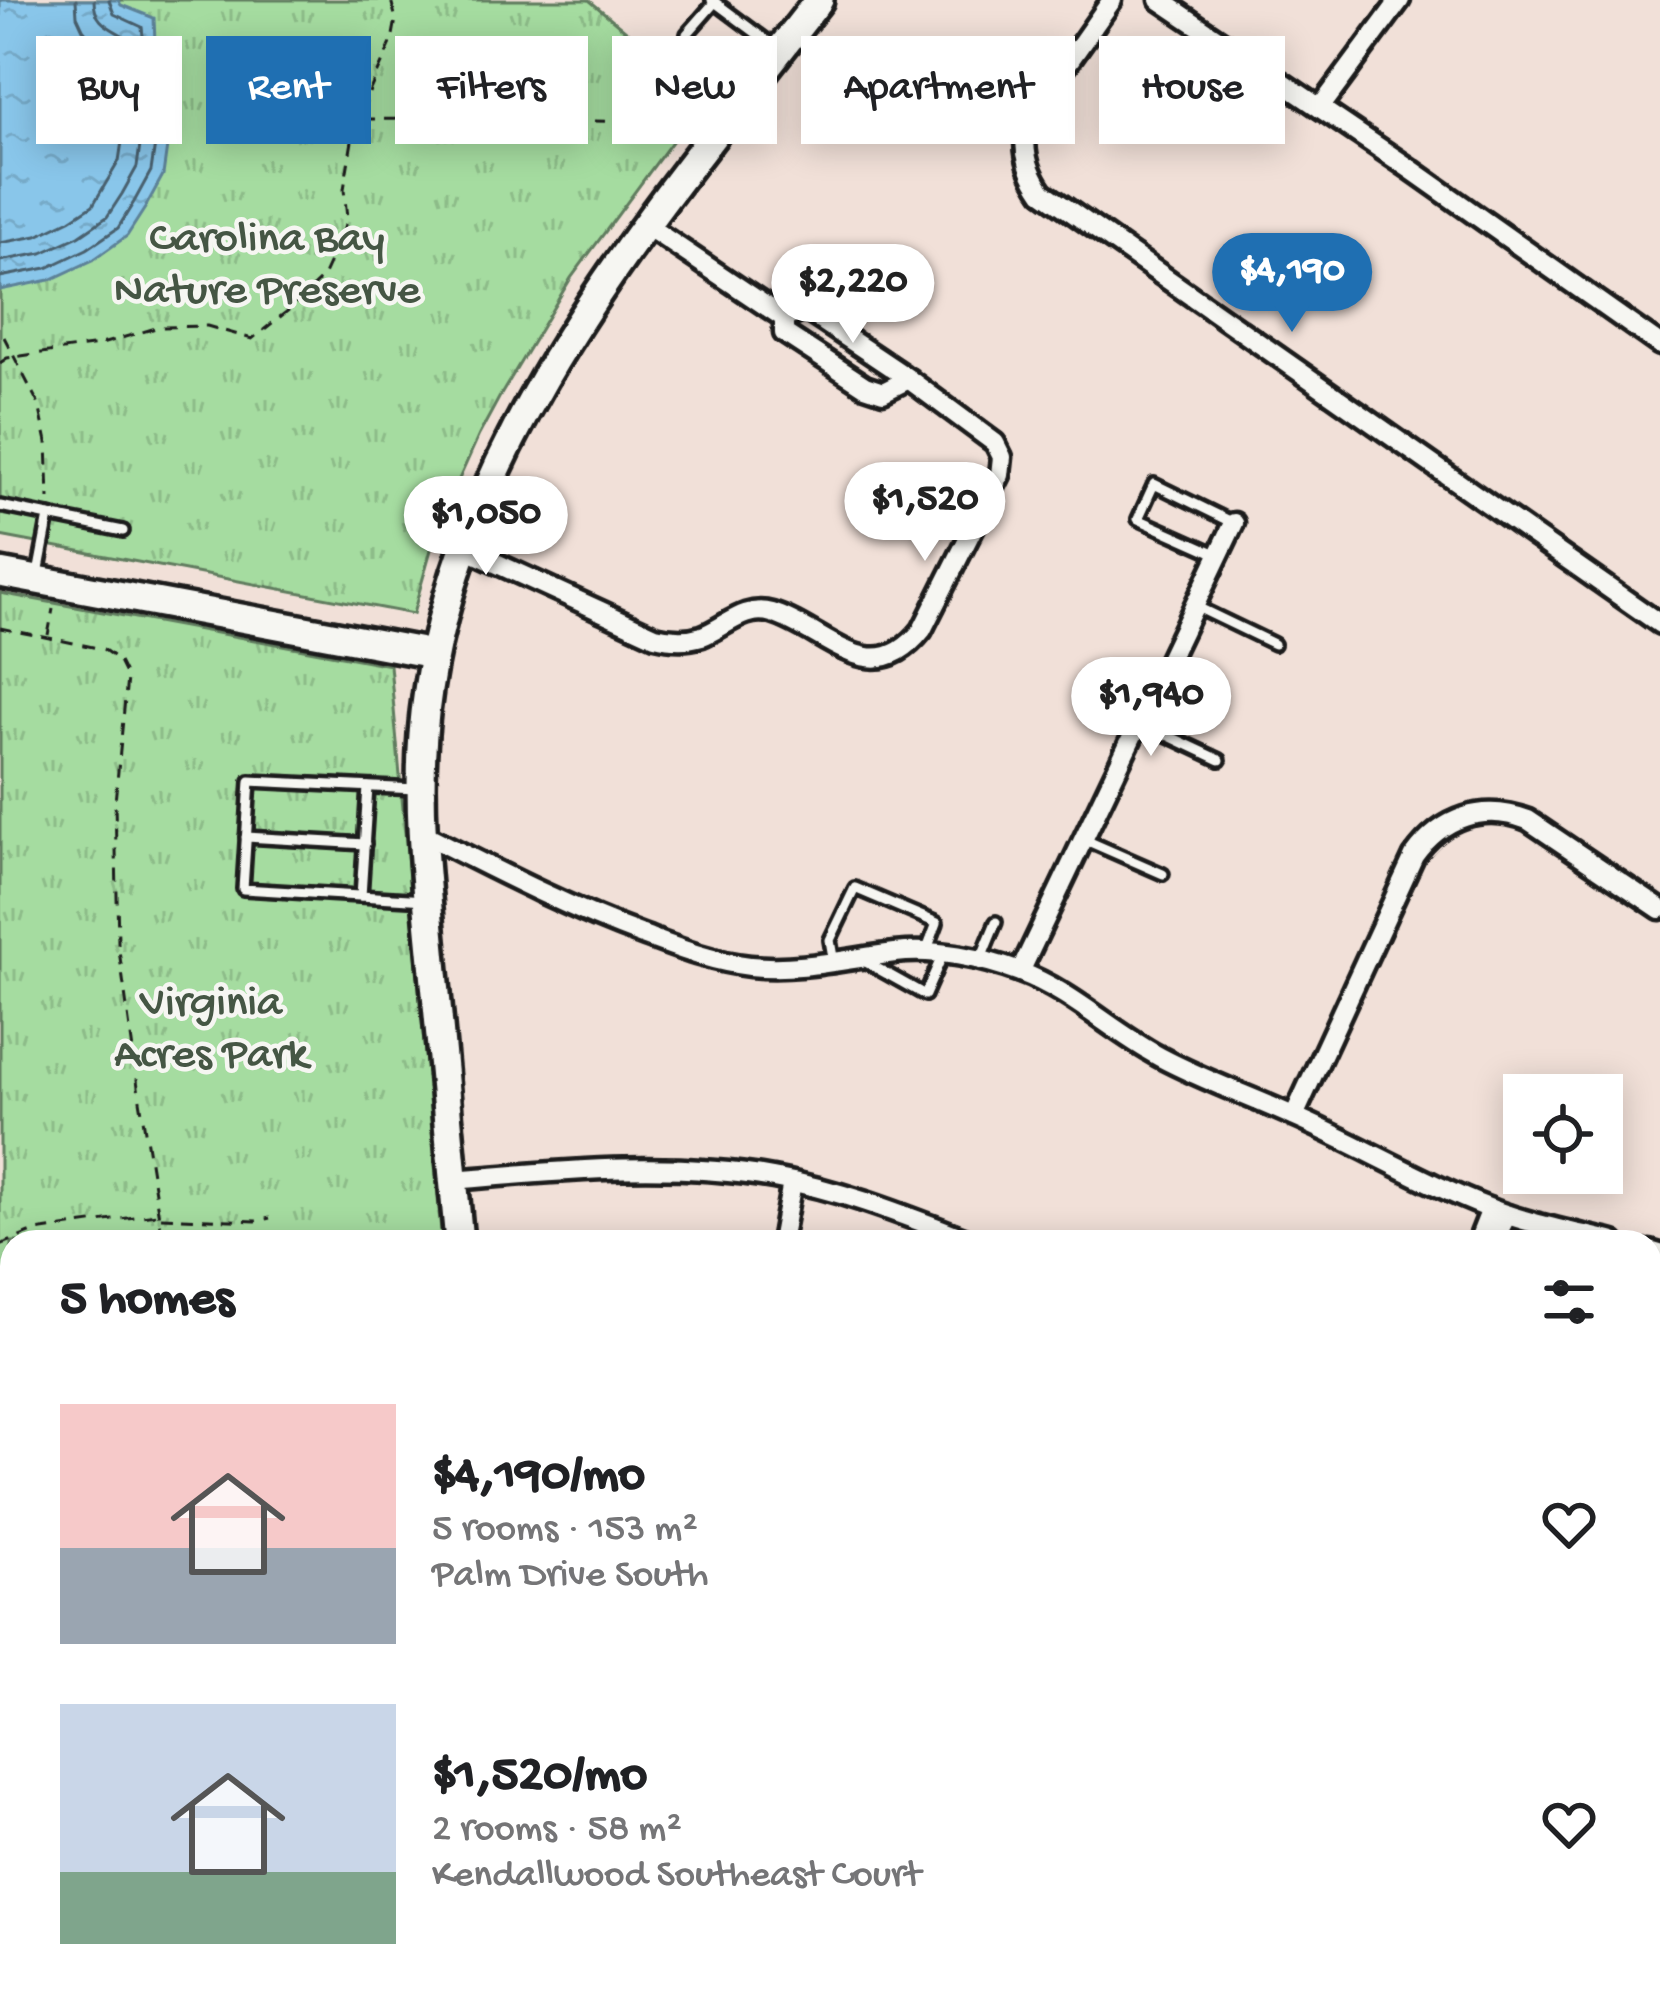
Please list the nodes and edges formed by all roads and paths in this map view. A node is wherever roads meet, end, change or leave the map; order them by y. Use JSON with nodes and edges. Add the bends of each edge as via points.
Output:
{"nodes":[{"id":1,"x":391,"y":0,"type":"edge"},
{"id":2,"x":819,"y":0,"type":"edge"},
{"id":3,"x":1112,"y":0,"type":"edge"},
{"id":4,"x":1160,"y":0,"type":"edge"},
{"id":5,"x":1400,"y":0,"type":"edge"},
{"id":6,"x":713,"y":1,"type":"edge"},
{"id":7,"x":687,"y":36,"type":"edge"},
{"id":8,"x":780,"y":50,"type":"junction"},
{"id":9,"x":777,"y":54,"type":"edge"},
{"id":10,"x":371,"y":88,"type":"edge"},
{"id":11,"x":1320,"y":109,"type":"junction"},
{"id":12,"x":371,"y":119,"type":"edge"},
{"id":13,"x":612,"y":121,"type":"edge"},
{"id":14,"x":352,"y":144,"type":"edge"},
{"id":15,"x":708,"y":144,"type":"edge"},
{"id":16,"x":647,"y":226,"type":"junction"},
{"id":17,"x":784,"y":317,"type":"junction"},
{"id":18,"x":4,"y":337,"type":"dead end"},
{"id":19,"x":1660,"y":345,"type":"edge"},
{"id":20,"x":15,"y":356,"type":"junction"},
{"id":21,"x":0,"y":363,"type":"edge"},
{"id":22,"x":910,"y":380,"type":"junction"},
{"id":23,"x":0,"y":506,"type":"edge"},
{"id":24,"x":49,"y":516,"type":"junction"},
{"id":25,"x":1234,"y":523,"type":"joint"},
{"id":26,"x":123,"y":531,"type":"dead end"},
{"id":27,"x":463,"y":548,"type":"junction"},
{"id":28,"x":1219,"y":555,"type":"junction"},
{"id":29,"x":0,"y":573,"type":"edge"},
{"id":30,"x":37,"y":580,"type":"junction"},
{"id":31,"x":1195,"y":606,"type":"junction"},
{"id":32,"x":1660,"y":624,"type":"edge"},
{"id":33,"x":0,"y":628,"type":"edge"},
{"id":34,"x":1274,"y":644,"type":"dead end"},
{"id":35,"x":434,"y":654,"type":"junction"},
{"id":36,"x":1139,"y":722,"type":"junction"},
{"id":37,"x":1220,"y":760,"type":"dead end"},
{"id":38,"x":368,"y":787,"type":"junction"},
{"id":39,"x":421,"y":789,"type":"junction"},
{"id":40,"x":422,"y":833,"type":"junction"},
{"id":41,"x":246,"y":837,"type":"junction"},
{"id":42,"x":1084,"y":838,"type":"junction"},
{"id":43,"x":365,"y":844,"type":"junction"},
{"id":44,"x":1163,"y":874,"type":"dead end"},
{"id":45,"x":361,"y":896,"type":"junction"},
{"id":46,"x":427,"y":900,"type":"junction"},
{"id":47,"x":1660,"y":909,"type":"edge"},
{"id":48,"x":996,"y":922,"type":"dead end"},
{"id":49,"x":934,"y":953,"type":"junction"},
{"id":50,"x":859,"y":959,"type":"junction"},
{"id":51,"x":980,"y":961,"type":"junction"},
{"id":52,"x":834,"y":963,"type":"junction"},
{"id":53,"x":1020,"y":972,"type":"junction"},
{"id":54,"x":1294,"y":1116,"type":"junction"},
{"id":55,"x":453,"y":1180,"type":"junction"},
{"id":56,"x":792,"y":1182,"type":"junction"},
{"id":57,"x":1499,"y":1212,"type":"junction"},
{"id":58,"x":159,"y":1215,"type":"junction"},
{"id":59,"x":270,"y":1218,"type":"dead end"},
{"id":60,"x":42,"y":1230,"type":"edge"},
{"id":61,"x":161,"y":1230,"type":"edge"},
{"id":62,"x":458,"y":1230,"type":"edge"},
{"id":63,"x":783,"y":1230,"type":"edge"},
{"id":64,"x":941,"y":1230,"type":"edge"},
{"id":65,"x":1486,"y":1230,"type":"edge"},
{"id":66,"x":1495,"y":1230,"type":"edge"},
{"id":67,"x":1568,"y":1230,"type":"edge"}],
"edges":[{"from":1,"to":10,"type":"path","via":[[392,41]]},
{"from":2,"to":8,"type":"street"},
{"from":3,"to":32,"type":"street","via":[[1029,118],[1025,157],[1042,192]]},
{"from":4,"to":11,"type":"street"},
{"from":5,"to":11,"type":"street"},
{"from":6,"to":7,"type":"lane"},
{"from":6,"to":8,"type":"lane"},
{"from":8,"to":9,"type":"street"},
{"from":11,"to":19,"type":"street"},
{"from":12,"to":13,"type":"path"},
{"from":14,"to":20,"type":"path","via":[[347,218],[323,277],[252,338],[207,326],[159,327]]},
{"from":15,"to":16,"type":"street"},
{"from":16,"to":17,"type":"street"},
{"from":16,"to":27,"type":"street","via":[[525,412]]},
{"from":17,"to":22,"type":"street","via":[[806,310]]},
{"from":17,"to":22,"type":"street","via":[[784,332],[866,386],[883,392]]},
{"from":18,"to":20,"type":"path"},
{"from":20,"to":21,"type":"path"},
{"from":20,"to":24,"type":"path","via":[[47,442]]},
{"from":22,"to":27,"type":"street","via":[[995,443],[1002,457],[1000,475],[907,648],[864,658],[749,611],[702,636],[655,636]]},
{"from":23,"to":24,"type":"lane"},
{"from":24,"to":26,"type":"lane"},
{"from":24,"to":30,"type":"lane"},
{"from":25,"to":28,"type":"street"},
{"from":25,"to":28,"type":"lane","via":[[1154,484],[1138,518]]},
{"from":27,"to":35,"type":"street"},
{"from":28,"to":31,"type":"street"},
{"from":29,"to":30,"type":"street"},
{"from":30,"to":35,"type":"street"},
{"from":31,"to":34,"type":"lane"},
{"from":31,"to":36,"type":"street"},
{"from":33,"to":58,"type":"path","via":[[103,649],[127,678],[115,802],[117,926]]},
{"from":35,"to":39,"type":"street"},
{"from":36,"to":37,"type":"lane"},
{"from":36,"to":42,"type":"street"},
{"from":38,"to":39,"type":"lane"},
{"from":38,"to":41,"type":"lane","via":[[250,781]]},
{"from":38,"to":43,"type":"lane"},
{"from":39,"to":40,"type":"street"},
{"from":40,"to":46,"type":"street"},
{"from":40,"to":52,"type":"street","via":[[616,926],[696,955],[772,968]]},
{"from":41,"to":43,"type":"lane"},
{"from":41,"to":45,"type":"lane","via":[[243,890]]},
{"from":42,"to":44,"type":"lane"},
{"from":42,"to":53,"type":"street"},
{"from":43,"to":45,"type":"lane"},
{"from":45,"to":46,"type":"lane"},
{"from":46,"to":55,"type":"street"},
{"from":47,"to":54,"type":"street","via":[[1528,820],[1486,812],[1445,824],[1414,856]]},
{"from":48,"to":51,"type":"lane"},
{"from":49,"to":50,"type":"street"},
{"from":49,"to":50,"type":"lane","via":[[925,995]]},
{"from":49,"to":51,"type":"street"},
{"from":49,"to":52,"type":"lane","via":[[937,923],[855,888],[830,940]]},
{"from":50,"to":52,"type":"street"},
{"from":51,"to":53,"type":"street"},
{"from":53,"to":54,"type":"street","via":[[1154,1054]]},
{"from":54,"to":57,"type":"street"},
{"from":55,"to":56,"type":"street","via":[[661,1168]]},
{"from":55,"to":62,"type":"street"},
{"from":56,"to":63,"type":"street"},
{"from":56,"to":64,"type":"street"},
{"from":57,"to":65,"type":"street"},
{"from":57,"to":66,"type":"street"},
{"from":57,"to":67,"type":"street"},
{"from":58,"to":59,"type":"path"},
{"from":58,"to":60,"type":"path"},
{"from":58,"to":61,"type":"path"}]}
